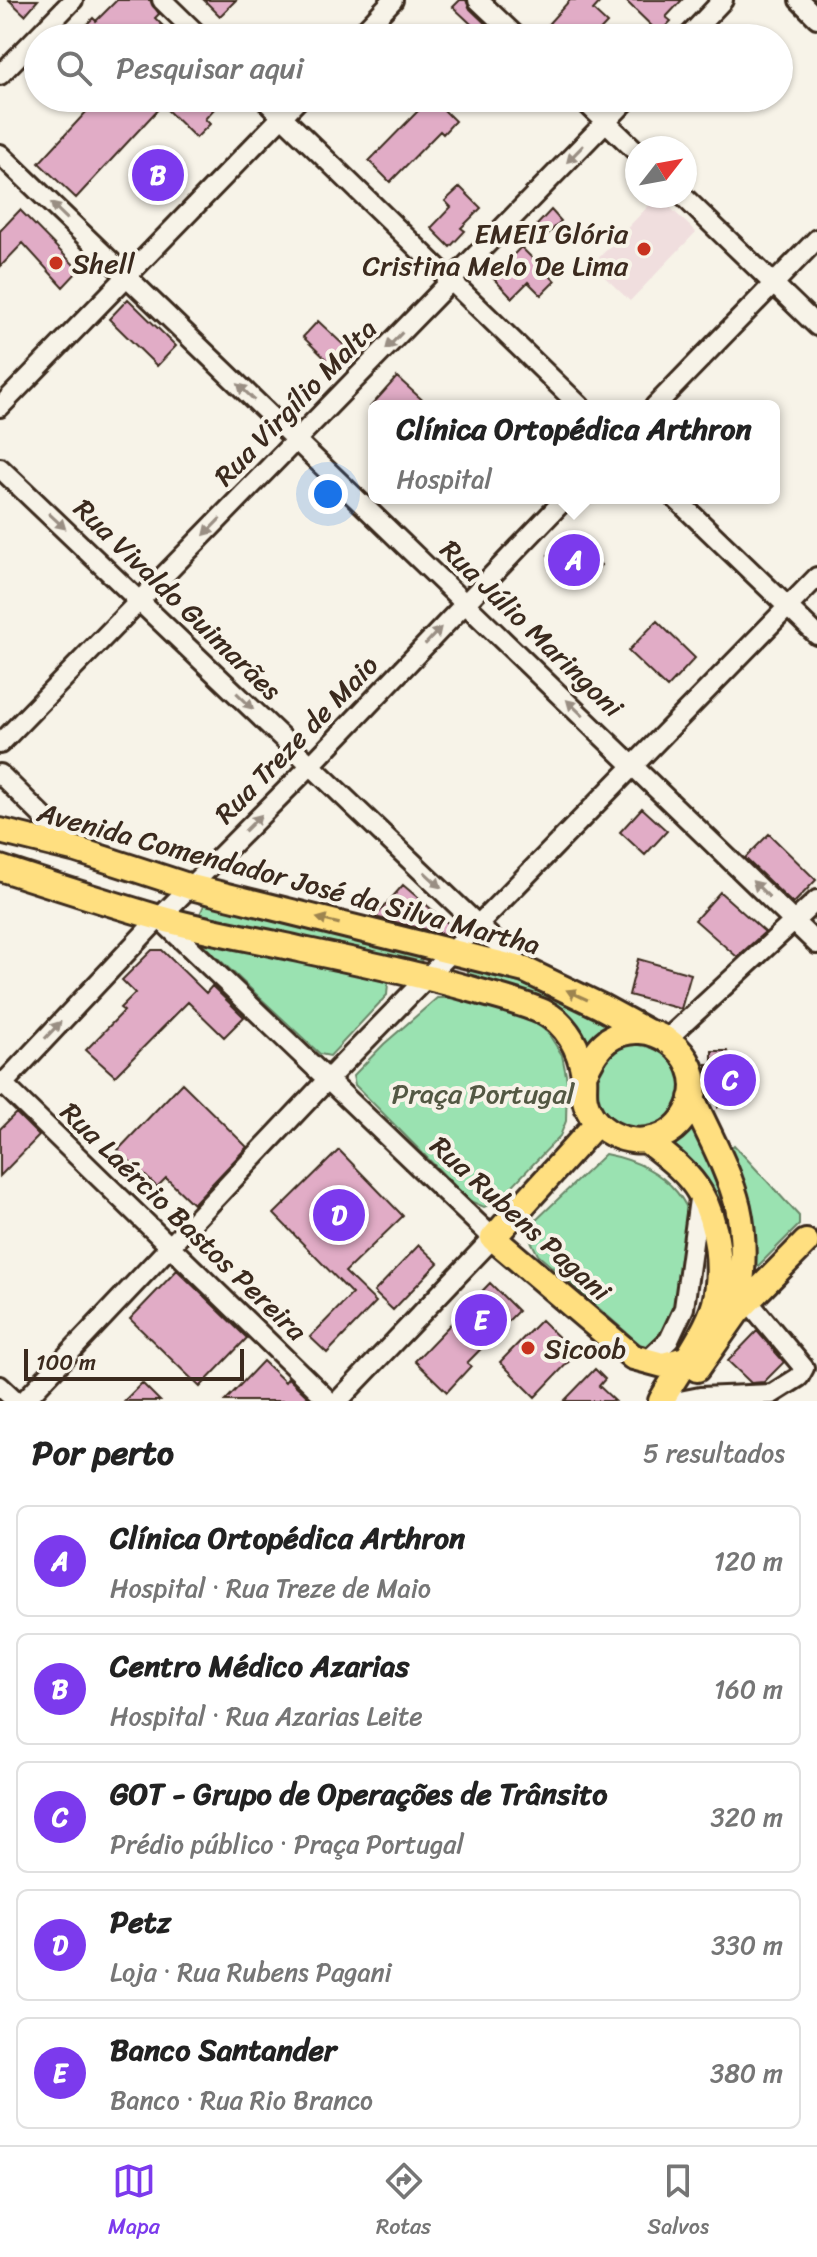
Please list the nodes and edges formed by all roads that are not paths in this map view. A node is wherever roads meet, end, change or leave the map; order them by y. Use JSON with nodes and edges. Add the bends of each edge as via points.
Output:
{"nodes":[{"id":1,"x":73,"y":0,"type":"edge"},
{"id":2,"x":162,"y":0,"type":"edge"},
{"id":3,"x":393,"y":0,"type":"edge"},
{"id":4,"x":478,"y":0,"type":"edge"},
{"id":5,"x":723,"y":0,"type":"edge"},
{"id":6,"x":799,"y":0,"type":"edge"},
{"id":7,"x":817,"y":18,"type":"edge"},
{"id":8,"x":50,"y":24,"type":"edge"},
{"id":9,"x":187,"y":24,"type":"edge"},
{"id":10,"x":370,"y":24,"type":"edge"},
{"id":11,"x":503,"y":24,"type":"edge"},
{"id":12,"x":700,"y":24,"type":"edge"},
{"id":13,"x":24,"y":50,"type":"edge"},
{"id":14,"x":0,"y":75,"type":"edge"},
{"id":15,"x":278,"y":112,"type":"edge"},
{"id":16,"x":287,"y":112,"type":"edge"},
{"id":17,"x":596,"y":112,"type":"edge"},
{"id":18,"x":616,"y":112,"type":"edge"},
{"id":19,"x":283,"y":117,"type":"junction"},
{"id":20,"x":606,"y":122,"type":"junction"},
{"id":21,"x":625,"y":140,"type":"edge"},
{"id":22,"x":0,"y":154,"type":"edge"},
{"id":23,"x":695,"y":208,"type":"edge"},
{"id":24,"x":817,"y":239,"type":"edge"},
{"id":25,"x":126,"y":277,"type":"junction"},
{"id":26,"x":451,"y":283,"type":"junction"},
{"id":27,"x":774,"y":284,"type":"junction"},
{"id":28,"x":817,"y":326,"type":"edge"},
{"id":29,"x":574,"y":400,"type":"edge"},
{"id":30,"x":661,"y":400,"type":"edge"},
{"id":31,"x":0,"y":407,"type":"edge"},
{"id":32,"x":296,"y":441,"type":"junction"},
{"id":33,"x":0,"y":468,"type":"edge"},
{"id":34,"x":560,"y":504,"type":"edge"},
{"id":35,"x":681,"y":504,"type":"edge"},
{"id":36,"x":817,"y":577,"type":"edge"},
{"id":37,"x":141,"y":600,"type":"junction"},
{"id":38,"x":465,"y":602,"type":"junction"},
{"id":39,"x":787,"y":606,"type":"junction"},
{"id":40,"x":817,"y":635,"type":"edge"},
{"id":41,"x":0,"y":744,"type":"edge"},
{"id":42,"x":633,"y":763,"type":"junction"},
{"id":43,"x":311,"y":765,"type":"junction"},
{"id":44,"x":0,"y":774,"type":"edge"},
{"id":45,"x":0,"y":831,"type":"edge"},
{"id":46,"x":77,"y":850,"type":"junction"},
{"id":47,"x":0,"y":868,"type":"edge"},
{"id":48,"x":191,"y":887,"type":"junction"},
{"id":49,"x":817,"y":900,"type":"edge"},
{"id":50,"x":159,"y":918,"type":"junction"},
{"id":51,"x":795,"y":922,"type":"junction"},
{"id":52,"x":480,"y":924,"type":"junction"},
{"id":53,"x":817,"y":944,"type":"edge"},
{"id":54,"x":453,"y":952,"type":"junction"},
{"id":55,"x":525,"y":970,"type":"junction"},
{"id":56,"x":429,"y":977,"type":"junction"},
{"id":57,"x":656,"y":1035,"type":"junction"},
{"id":58,"x":584,"y":1074,"type":"junction"},
{"id":59,"x":328,"y":1079,"type":"junction"},
{"id":60,"x":1,"y":1084,"type":"edge"},
{"id":61,"x":692,"y":1098,"type":"junction"},
{"id":62,"x":597,"y":1123,"type":"junction"},
{"id":63,"x":647,"y":1141,"type":"junction"},
{"id":64,"x":700,"y":1192,"type":"junction"},
{"id":65,"x":493,"y":1238,"type":"junction"},
{"id":66,"x":813,"y":1242,"type":"edge"},
{"id":67,"x":170,"y":1247,"type":"junction"},
{"id":68,"x":743,"y":1306,"type":"junction"},
{"id":69,"x":685,"y":1359,"type":"junction"},
{"id":70,"x":646,"y":1362,"type":"junction"},
{"id":71,"x":0,"y":1386,"type":"edge"},
{"id":72,"x":16,"y":1401,"type":"edge"},
{"id":73,"x":24,"y":1401,"type":"edge"},
{"id":74,"x":329,"y":1401,"type":"edge"},
{"id":75,"x":338,"y":1401,"type":"edge"},
{"id":76,"x":661,"y":1401,"type":"edge"},
{"id":77,"x":678,"y":1401,"type":"edge"}],
"edges":[{"from":1,"to":8,"type":"street"},
{"from":2,"to":9,"type":"street"},
{"from":3,"to":10,"type":"street"},
{"from":4,"to":11,"type":"street"},
{"from":5,"to":12,"type":"street"},
{"from":6,"to":7,"type":"street"},
{"from":13,"to":14,"type":"street"},
{"from":15,"to":19,"type":"street"},
{"from":16,"to":19,"type":"street"},
{"from":17,"to":20,"type":"street"},
{"from":18,"to":20,"type":"street","name":"Rua Virgílio Malta"},
{"from":19,"to":25,"type":"street"},
{"from":19,"to":26,"type":"street"},
{"from":20,"to":21,"type":"street"},
{"from":20,"to":26,"type":"street","name":"Rua Virgílio Malta","one_way":true},
{"from":25,"to":22,"type":"street","name":"Rua Júlio Maringoni","one_way":true},
{"from":23,"to":27,"type":"street"},
{"from":24,"to":27,"type":"street"},
{"from":25,"to":31,"type":"street"},
{"from":32,"to":25,"type":"street","name":"Rua Júlio Maringoni","one_way":true},
{"from":26,"to":29,"type":"street"},
{"from":26,"to":32,"type":"street","name":"Rua Virgílio Malta","one_way":true},
{"from":27,"to":28,"type":"street"},
{"from":27,"to":30,"type":"street"},
{"from":32,"to":37,"type":"street","name":"Rua Virgílio Malta","one_way":true},
{"from":32,"to":38,"type":"street","name":"Rua Júlio Maringoni"},
{"from":33,"to":37,"type":"street","name":"Rua Vivaldo Guimarães","one_way":true},
{"from":34,"to":38,"type":"street","name":"Rua Treze de Maio"},
{"from":35,"to":39,"type":"street"},
{"from":36,"to":39,"type":"street"},
{"from":37,"to":41,"type":"street","name":"Rua Virgílio Malta"},
{"from":37,"to":43,"type":"street","name":"Rua Vivaldo Guimarães","one_way":true},
{"from":42,"to":38,"type":"street","name":"Rua Júlio Maringoni","one_way":true},
{"from":43,"to":38,"type":"street","name":"Rua Treze de Maio","one_way":true},
{"from":39,"to":40,"type":"street"},
{"from":39,"to":42,"type":"street"},
{"from":51,"to":42,"type":"street","name":"Rua Júlio Maringoni","one_way":true},
{"from":42,"to":52,"type":"street"},
{"from":48,"to":43,"type":"street","name":"Rua Treze de Maio","one_way":true},
{"from":43,"to":52,"type":"street","name":"Rua Vivaldo Guimarães","one_way":true},
{"from":44,"to":46,"type":"street"},
{"from":45,"to":46,"type":"main road","name":"Avenida Comendador José da Silva Martha"},
{"from":46,"to":48,"type":"main road","name":"Avenida Comendador José da Silva Martha"},
{"from":47,"to":50,"type":"main road"},
{"from":48,"to":50,"type":"street","name":"Rua Treze de Maio"},
{"from":54,"to":48,"type":"main road","name":"Avenida Comendador José da Silva Martha","one_way":true},
{"from":49,"to":51,"type":"street"},
{"from":50,"to":56,"type":"main road"},
{"from":50,"to":59,"type":"street","name":"Rua Rubens Pagani"},
{"from":60,"to":50,"type":"street","name":"Rua Treze de Maio","one_way":true},
{"from":51,"to":53,"type":"street","name":"Rua Júlio Maringoni"},
{"from":51,"to":57,"type":"street"},
{"from":52,"to":54,"type":"street"},
{"from":52,"to":55,"type":"street","name":"Rua Vivaldo Guimarães"},
{"from":54,"to":55,"type":"main road","name":"Avenida Comendador José da Silva Martha"},
{"from":54,"to":56,"type":"street"},
{"from":57,"to":55,"type":"main road","name":"Avenida Comendador José da Silva Martha","one_way":true},
{"from":56,"to":58,"type":"main road","via":[[547,1014],[565,1028]]},
{"from":56,"to":59,"type":"street"},
{"from":57,"to":58,"type":"main road","via":[[627,1032],[610,1038],[596,1050]]},
{"from":57,"to":61,"type":"main road","via":[[680,1050],[689,1065]]},
{"from":58,"to":62,"type":"main road","via":[[585,1098]]},
{"from":59,"to":65,"type":"street","name":"Rua Rubens Pagani"},
{"from":59,"to":67,"type":"street"},
{"from":60,"to":67,"type":"street","name":"Rua Laércio Bastos Pereira"},
{"from":61,"to":63,"type":"main road","via":[[676,1127]]},
{"from":61,"to":68,"type":"main road","via":[[738,1206]]},
{"from":62,"to":63,"type":"main road","via":[[629,1141]]},
{"from":62,"to":65,"type":"main road"},
{"from":63,"to":64,"type":"main road"},
{"from":64,"to":69,"type":"main road","via":[[712,1221],[718,1261],[715,1303]]},
{"from":64,"to":70,"type":"street","via":[[684,1308],[669,1340]]},
{"from":65,"to":70,"type":"main road","name":"Rua Rubens Pagani","via":[[633,1357]]},
{"from":65,"to":75,"type":"street"},
{"from":66,"to":68,"type":"main road"},
{"from":67,"to":73,"type":"street"},
{"from":67,"to":74,"type":"street","name":"Rua Laércio Bastos Pereira"},
{"from":68,"to":77,"type":"main road"},
{"from":68,"to":77,"type":"street","via":[[804,1368],[799,1377],[772,1394]]},
{"from":69,"to":70,"type":"main road","via":[[663,1365]]},
{"from":69,"to":76,"type":"main road"},
{"from":71,"to":72,"type":"street"}]}
